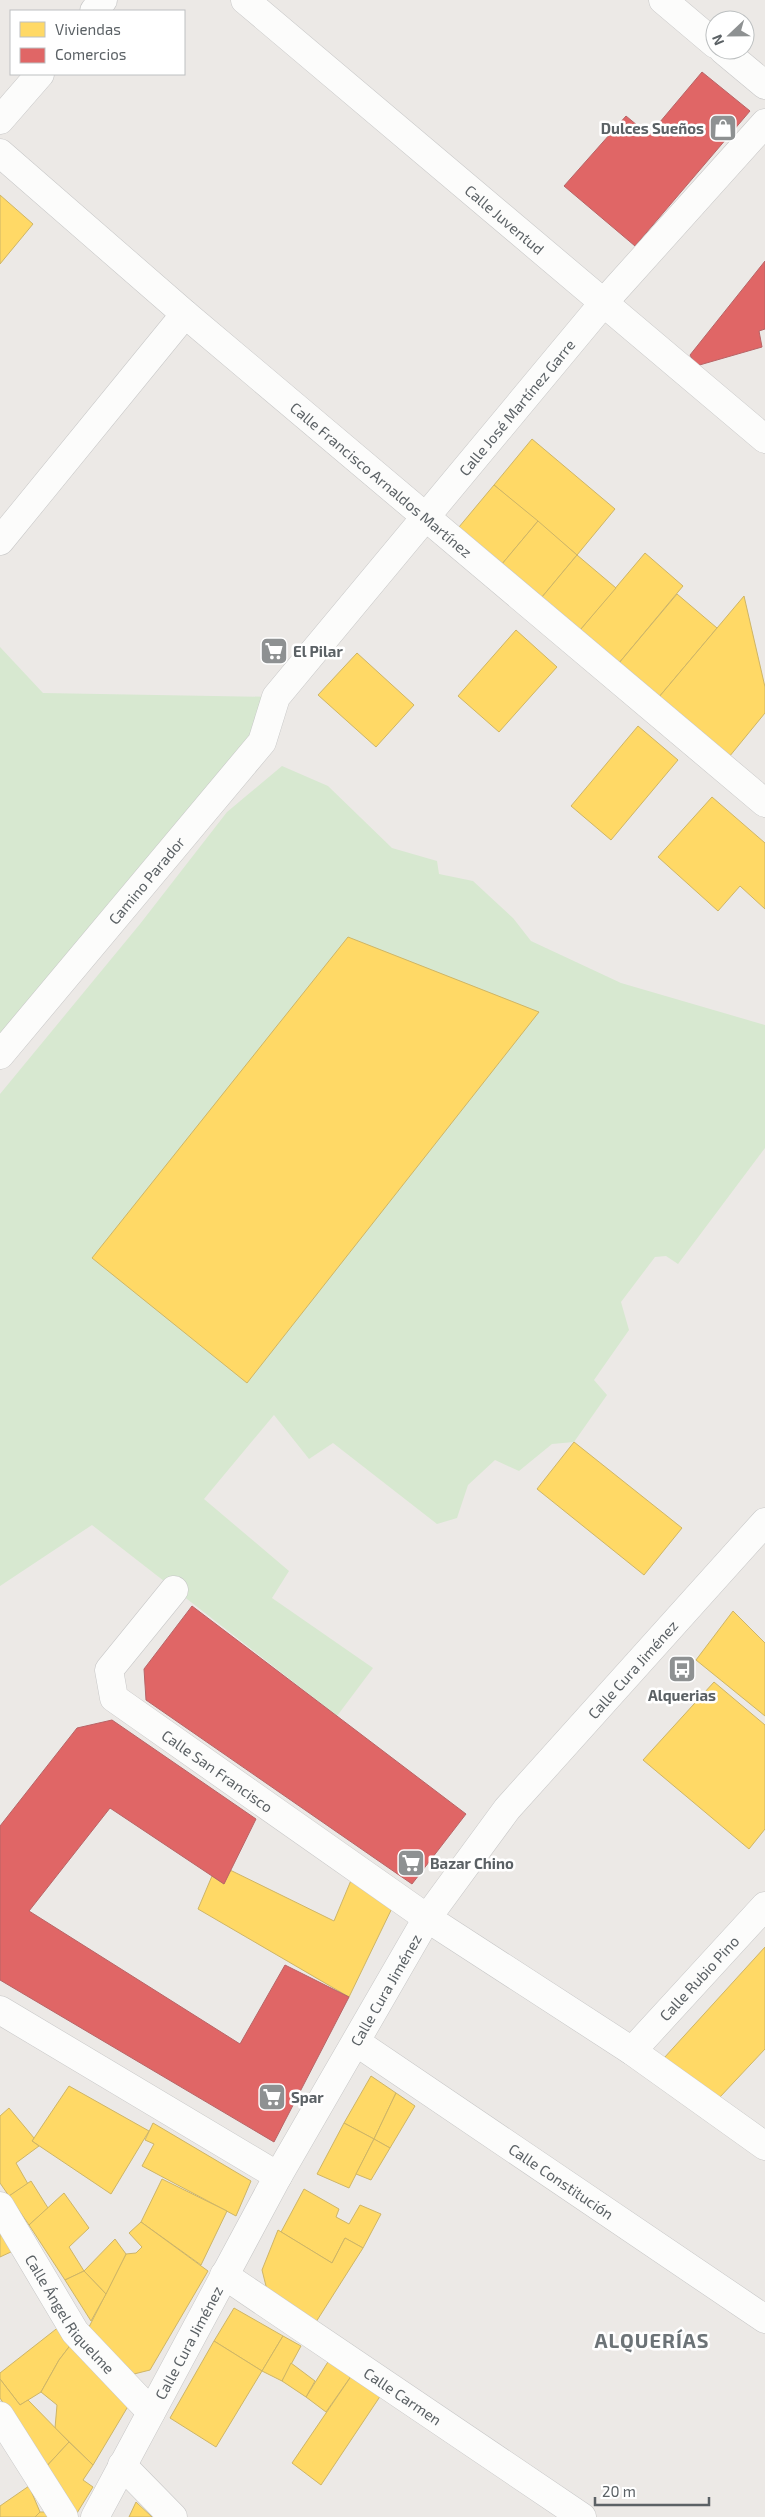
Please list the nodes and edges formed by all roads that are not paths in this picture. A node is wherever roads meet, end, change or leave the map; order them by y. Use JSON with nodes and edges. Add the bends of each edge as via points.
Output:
{"nodes":[{"id":1,"x":103,"y":0,"type":"edge"},
{"id":2,"x":245,"y":0,"type":"edge"},
{"id":3,"x":663,"y":0,"type":"edge"},
{"id":4,"x":95,"y":10,"type":"edge"},
{"id":5,"x":705,"y":36,"type":"edge"},
{"id":6,"x":735,"y":60,"type":"edge"},
{"id":7,"x":39,"y":75,"type":"edge"},
{"id":8,"x":765,"y":85,"type":"edge"},
{"id":9,"x":0,"y":120,"type":"edge"},
{"id":10,"x":765,"y":123,"type":"edge"},
{"id":11,"x":0,"y":154,"type":"edge"},
{"id":12,"x":605,"y":301,"type":"junction"},
{"id":13,"x":185,"y":314,"type":"junction"},
{"id":14,"x":765,"y":438,"type":"edge"},
{"id":15,"x":425,"y":517,"type":"junction"},
{"id":16,"x":0,"y":542,"type":"edge"},
{"id":17,"x":276,"y":697,"type":"joint"},
{"id":18,"x":765,"y":803,"type":"edge"},
{"id":19,"x":0,"y":1055,"type":"edge"},
{"id":20,"x":765,"y":1522,"type":"edge"},
{"id":21,"x":174,"y":1590,"type":"dead end"},
{"id":22,"x":765,"y":1906,"type":"edge"},
{"id":23,"x":427,"y":1918,"type":"junction"},
{"id":24,"x":0,"y":2010,"type":"edge"},
{"id":25,"x":356,"y":2042,"type":"junction"},
{"id":26,"x":632,"y":2051,"type":"junction"},
{"id":27,"x":765,"y":2146,"type":"edge"},
{"id":28,"x":278,"y":2176,"type":"junction"},
{"id":29,"x":0,"y":2206,"type":"edge"},
{"id":30,"x":224,"y":2274,"type":"junction"},
{"id":31,"x":765,"y":2319,"type":"edge"},
{"id":32,"x":151,"y":2412,"type":"junction"},
{"id":33,"x":0,"y":2416,"type":"edge"},
{"id":34,"x":122,"y":2466,"type":"junction"},
{"id":35,"x":64,"y":2517,"type":"edge"},
{"id":36,"x":95,"y":2517,"type":"edge"},
{"id":37,"x":173,"y":2517,"type":"edge"},
{"id":38,"x":582,"y":2517,"type":"edge"}],
"edges":[{"from":1,"to":4,"type":"street"},
{"from":2,"to":12,"type":"street","name":"Calle Juventud"},
{"from":3,"to":5,"type":"street"},
{"from":6,"to":8,"type":"street"},
{"from":7,"to":9,"type":"street"},
{"from":10,"to":12,"type":"street","name":"Calle José Martínez Garre"},
{"from":11,"to":13,"type":"street","name":"Calle Francisco Arnaldos Martínez"},
{"from":12,"to":14,"type":"street","name":"Calle Juventud"},
{"from":12,"to":15,"type":"street","name":"Calle José Martínez Garre"},
{"from":13,"to":15,"type":"street","name":"Calle Francisco Arnaldos Martínez"},
{"from":13,"to":16,"type":"street"},
{"from":15,"to":17,"type":"street","name":"Calle José Martínez Garre"},
{"from":15,"to":18,"type":"street","name":"Calle Francisco Arnaldos Martínez"},
{"from":17,"to":19,"type":"street","name":"Camino Parador","via":[[262,742]]},
{"from":20,"to":23,"type":"street","name":"Calle Cura Jiménez","via":[[507,1809]]},
{"from":21,"to":23,"type":"street","name":"Calle San Francisco","via":[[109,1670],[114,1698]]},
{"from":22,"to":26,"type":"street","name":"Calle Rubio Pino"},
{"from":23,"to":25,"type":"street","name":"Calle Cura Jiménez"},
{"from":23,"to":26,"type":"street","name":"Calle San Francisco"},
{"from":24,"to":28,"type":"street"},
{"from":25,"to":28,"type":"street","name":"Calle Cura Jiménez"},
{"from":25,"to":31,"type":"street","name":"Calle Constitución"},
{"from":26,"to":27,"type":"street","name":"Calle San Francisco"},
{"from":28,"to":30,"type":"street","name":"Calle Cura Jiménez"},
{"from":29,"to":32,"type":"street","name":"Calle Ángel Riquelme","via":[[74,2332]]},
{"from":30,"to":32,"type":"street","name":"Calle Cura Jiménez"},
{"from":30,"to":38,"type":"street","name":"Calle Carmen"},
{"from":32,"to":34,"type":"street","name":"Calle Cura Jiménez"},
{"from":33,"to":35,"type":"street"},
{"from":34,"to":36,"type":"street","name":"Calle Cura Jiménez"},
{"from":34,"to":37,"type":"street"}]}
